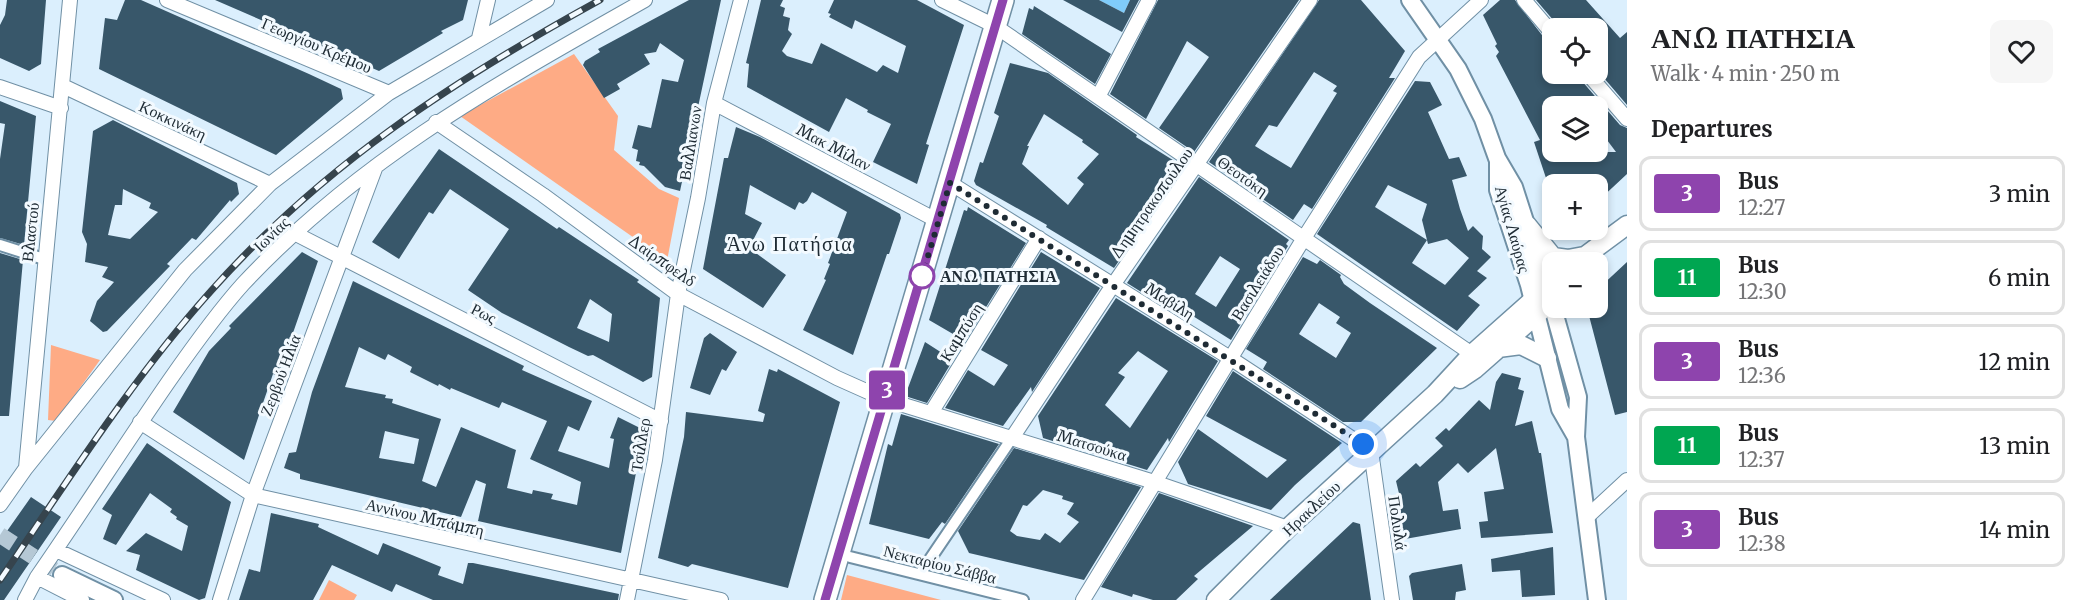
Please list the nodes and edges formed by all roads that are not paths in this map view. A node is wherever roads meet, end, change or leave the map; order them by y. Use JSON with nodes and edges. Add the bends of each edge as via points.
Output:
{"nodes":[{"id":1,"x":70,"y":0,"type":"edge"},
{"id":2,"x":167,"y":0,"type":"edge"},
{"id":3,"x":488,"y":0,"type":"edge"},
{"id":4,"x":547,"y":0,"type":"edge"},
{"id":5,"x":645,"y":0,"type":"edge"},
{"id":6,"x":741,"y":0,"type":"edge"},
{"id":7,"x":942,"y":0,"type":"edge"},
{"id":8,"x":1003,"y":0,"type":"edge"},
{"id":9,"x":1149,"y":0,"type":"edge"},
{"id":10,"x":1310,"y":0,"type":"edge"},
{"id":11,"x":1410,"y":0,"type":"edge"},
{"id":12,"x":1481,"y":0,"type":"edge"},
{"id":13,"x":1524,"y":0,"type":"edge"},
{"id":14,"x":1542,"y":21,"type":"edge"},
{"id":15,"x":995,"y":26,"type":"junction"},
{"id":16,"x":479,"y":38,"type":"junction"},
{"id":17,"x":1438,"y":38,"type":"junction"},
{"id":18,"x":1597,"y":84,"type":"edge"},
{"id":19,"x":63,"y":86,"type":"junction"},
{"id":20,"x":0,"y":87,"type":"edge"},
{"id":21,"x":389,"y":93,"type":"junction"},
{"id":22,"x":1098,"y":97,"type":"junction"},
{"id":23,"x":714,"y":103,"type":"junction"},
{"id":24,"x":61,"y":108,"type":"junction"},
{"id":25,"x":1627,"y":118,"type":"edge"},
{"id":26,"x":436,"y":122,"type":"junction"},
{"id":27,"x":1497,"y":158,"type":"junction"},
{"id":28,"x":377,"y":164,"type":"junction"},
{"id":29,"x":1198,"y":166,"type":"junction"},
{"id":30,"x":950,"y":183,"type":"junction"},
{"id":31,"x":270,"y":184,"type":"junction"},
{"id":32,"x":938,"y":221,"type":"junction"},
{"id":33,"x":1527,"y":225,"type":"junction"},
{"id":34,"x":1627,"y":225,"type":"edge"},
{"id":35,"x":1627,"y":230,"type":"edge"},
{"id":36,"x":294,"y":233,"type":"junction"},
{"id":37,"x":1039,"y":238,"type":"junction"},
{"id":38,"x":1304,"y":238,"type":"junction"},
{"id":39,"x":0,"y":246,"type":"edge"},
{"id":40,"x":1549,"y":252,"type":"edge"},
{"id":41,"x":1595,"y":252,"type":"edge"},
{"id":42,"x":1596,"y":252,"type":"edge"},
{"id":43,"x":44,"y":259,"type":"junction"},
{"id":44,"x":341,"y":260,"type":"junction"},
{"id":45,"x":1542,"y":279,"type":"edge"},
{"id":46,"x":1113,"y":285,"type":"junction"},
{"id":47,"x":1542,"y":287,"type":"edge"},
{"id":48,"x":678,"y":294,"type":"junction"},
{"id":49,"x":1542,"y":304,"type":"edge"},
{"id":50,"x":1542,"y":306,"type":"edge"},
{"id":51,"x":1548,"y":318,"type":"edge"},
{"id":52,"x":1554,"y":318,"type":"edge"},
{"id":53,"x":1498,"y":348,"type":"junction"},
{"id":54,"x":1472,"y":354,"type":"junction"},
{"id":55,"x":1230,"y":358,"type":"junction"},
{"id":56,"x":1547,"y":358,"type":"junction"},
{"id":57,"x":1436,"y":394,"type":"junction"},
{"id":58,"x":884,"y":399,"type":"junction"},
{"id":59,"x":931,"y":412,"type":"junction"},
{"id":60,"x":661,"y":421,"type":"junction"},
{"id":61,"x":140,"y":423,"type":"junction"},
{"id":62,"x":1576,"y":437,"type":"junction"},
{"id":63,"x":1012,"y":438,"type":"junction"},
{"id":64,"x":1371,"y":451,"type":"junction"},
{"id":65,"x":26,"y":468,"type":"junction"},
{"id":66,"x":1627,"y":480,"type":"edge"},
{"id":67,"x":1155,"y":482,"type":"junction"},
{"id":68,"x":253,"y":495,"type":"junction"},
{"id":69,"x":0,"y":505,"type":"edge"},
{"id":70,"x":1588,"y":516,"type":"junction"},
{"id":71,"x":1288,"y":528,"type":"junction"},
{"id":72,"x":56,"y":550,"type":"junction"},
{"id":73,"x":850,"y":557,"type":"dead end"},
{"id":74,"x":920,"y":574,"type":"junction"},
{"id":75,"x":62,"y":575,"type":"tunnel mouth"},
{"id":76,"x":37,"y":577,"type":"junction"},
{"id":77,"x":632,"y":580,"type":"junction"},
{"id":78,"x":25,"y":600,"type":"edge"},
{"id":79,"x":82,"y":600,"type":"edge"},
{"id":80,"x":114,"y":600,"type":"edge"},
{"id":81,"x":163,"y":600,"type":"edge"},
{"id":82,"x":220,"y":600,"type":"edge"},
{"id":83,"x":627,"y":600,"type":"edge"},
{"id":84,"x":721,"y":600,"type":"edge"},
{"id":85,"x":825,"y":600,"type":"edge"},
{"id":86,"x":1023,"y":600,"type":"edge"},
{"id":87,"x":1083,"y":600,"type":"edge"},
{"id":88,"x":1216,"y":600,"type":"edge"},
{"id":89,"x":1392,"y":600,"type":"edge"},
{"id":90,"x":1597,"y":600,"type":"edge"}],
"edges":[{"from":1,"to":19,"type":"street","name":"Βλαστού"},
{"from":2,"to":21,"type":"street","name":"Γεωργίου Κρέμου"},
{"from":3,"to":16,"type":"street"},
{"from":4,"to":16,"type":"street"},
{"from":5,"to":26,"type":"street","name":"Ιωνίας"},
{"from":6,"to":23,"type":"street","name":"Βαλλιανων"},
{"from":7,"to":15,"type":"street","name":"Θεοτόκη"},
{"from":8,"to":15,"type":"main road"},
{"from":9,"to":22,"type":"street"},
{"from":10,"to":29,"type":"street","name":"Δημητρακοπούλου"},
{"from":11,"to":17,"type":"street","name":"Αγίας Λαύρας"},
{"from":12,"to":17,"type":"street","name":"Βασιλειάδου"},
{"from":13,"to":14,"type":"street"},
{"from":15,"to":22,"type":"street","name":"Θεοτόκη"},
{"from":15,"to":30,"type":"main road"},
{"from":16,"to":21,"type":"street"},
{"from":17,"to":27,"type":"street","name":"Αγίας Λαύρας","via":[[1478,109]]},
{"from":17,"to":38,"type":"street","name":"Βασιλειάδου","via":[[1419,57]]},
{"from":18,"to":25,"type":"street"},
{"from":19,"to":24,"type":"street","name":"Βλαστού"},
{"from":19,"to":31,"type":"street","name":"Κοκκινάκη"},
{"from":20,"to":24,"type":"street"},
{"from":21,"to":31,"type":"street"},
{"from":22,"to":29,"type":"street","name":"Θεοτόκη"},
{"from":23,"to":32,"type":"street","name":"Μακ Μίλαν"},
{"from":23,"to":48,"type":"street","name":"Βαλλιανων"},
{"from":24,"to":43,"type":"street","name":"Βλαστού"},
{"from":26,"to":28,"type":"street","name":"Ιωνίας"},
{"from":26,"to":48,"type":"street","name":"Δαίρπφελδ"},
{"from":27,"to":33,"type":"street","name":"Αγίας Λαύρας","via":[[1514,187]]},
{"from":27,"to":47,"type":"street","name":"Αγίας Λαύρας","via":[[1498,190]]},
{"from":28,"to":36,"type":"street","name":"Ιωνίας"},
{"from":28,"to":44,"type":"street","name":"Ζερβού Ηλία"},
{"from":29,"to":38,"type":"street","name":"Θεοτόκη"},
{"from":29,"to":46,"type":"street","name":"Δημητρακοπούλου"},
{"from":30,"to":32,"type":"main road"},
{"from":30,"to":37,"type":"street","name":"Μαβίλη"},
{"from":31,"to":65,"type":"street","via":[[185,270]]},
{"from":32,"to":58,"type":"main road"},
{"from":33,"to":40,"type":"main road"},
{"from":33,"to":45,"type":"street","name":"Αγίας Λαύρας"},
{"from":34,"to":41,"type":"main road"},
{"from":35,"to":42,"type":"main road"},
{"from":36,"to":44,"type":"street","name":"Ρως"},
{"from":36,"to":61,"type":"street","name":"Ιωνίας","via":[[242,286]]},
{"from":37,"to":46,"type":"street","name":"Μαβίλη"},
{"from":37,"to":59,"type":"street","name":"Καμπύση"},
{"from":38,"to":54,"type":"street","name":"Θεοτόκη"},
{"from":38,"to":55,"type":"street","name":"Βασιλειάδου"},
{"from":39,"to":43,"type":"street"},
{"from":43,"to":65,"type":"street","name":"Βλαστού"},
{"from":44,"to":60,"type":"street","name":"Ρως"},
{"from":44,"to":68,"type":"street","name":"Ζερβού Ηλία"},
{"from":46,"to":55,"type":"street","name":"Μαβίλη"},
{"from":46,"to":63,"type":"street","name":"Δημητρακοπούλου"},
{"from":48,"to":58,"type":"street","name":"Δαίρπφελδ"},
{"from":48,"to":60,"type":"street","name":"Τσίλλερ"},
{"from":49,"to":54,"type":"main road","name":"Ηρακλείου"},
{"from":50,"to":53,"type":"main road","name":"Ηρακλείου"},
{"from":51,"to":56,"type":"street","name":"Αγίας Λαύρας"},
{"from":52,"to":62,"type":"street","name":"Αγίας Λαύρας","via":[[1578,397]]},
{"from":53,"to":56,"type":"main road","via":[[1521,345]]},
{"from":53,"to":57,"type":"main road","name":"Ηρακλείου","via":[[1475,369]]},
{"from":54,"to":57,"type":"main road","name":"Ηρακλείου"},
{"from":55,"to":64,"type":"street","name":"Μαβίλη"},
{"from":55,"to":67,"type":"street","name":"Βασιλειάδου"},
{"from":56,"to":62,"type":"street","name":"Αγίας Λαύρας","via":[[1560,409]]},
{"from":57,"to":64,"type":"main road","name":"Ηρακλείου"},
{"from":58,"to":59,"type":"street","name":"Ματσούκα"},
{"from":58,"to":85,"type":"main road"},
{"from":59,"to":63,"type":"street","name":"Ματσούκα"},
{"from":60,"to":77,"type":"street","name":"Τσίλλερ"},
{"from":61,"to":68,"type":"street","name":"Αννίνου Μπάμπη"},
{"from":61,"to":72,"type":"street","name":"Ιωνίας"},
{"from":62,"to":70,"type":"street","name":"Αγίας Λαύρας"},
{"from":63,"to":67,"type":"street","name":"Ματσούκα"},
{"from":63,"to":74,"type":"street","name":"Δημητρακοπούλου"},
{"from":64,"to":71,"type":"main road","name":"Ηρακλείου"},
{"from":64,"to":89,"type":"street","name":"Πολυλά"},
{"from":65,"to":69,"type":"street"},
{"from":66,"to":70,"type":"street"},
{"from":67,"to":71,"type":"street","name":"Ματσούκα"},
{"from":67,"to":87,"type":"street","name":"Βασιλειάδου"},
{"from":68,"to":77,"type":"street","name":"Αννίνου Μπάμπη"},
{"from":68,"to":82,"type":"street","name":"Ζερβού Ηλία"},
{"from":70,"to":90,"type":"street","name":"Αγίας Λαύρας"},
{"from":71,"to":88,"type":"main road","name":"Ηρακλείου"},
{"from":72,"to":76,"type":"street","name":"Ιωνίας"},
{"from":72,"to":81,"type":"street"},
{"from":73,"to":74,"type":"street","name":"Νεκταρίου Σάββα"},
{"from":74,"to":86,"type":"street","name":"Νεκταρίου Σάββα"},
{"from":75,"to":80,"type":"street"},
{"from":76,"to":78,"type":"street","name":"Ιωνίας"},
{"from":76,"to":79,"type":"street"},
{"from":77,"to":83,"type":"street","name":"Τσίλλερ"},
{"from":77,"to":84,"type":"street","name":"Αννίνου Μπάμπη"}]}
